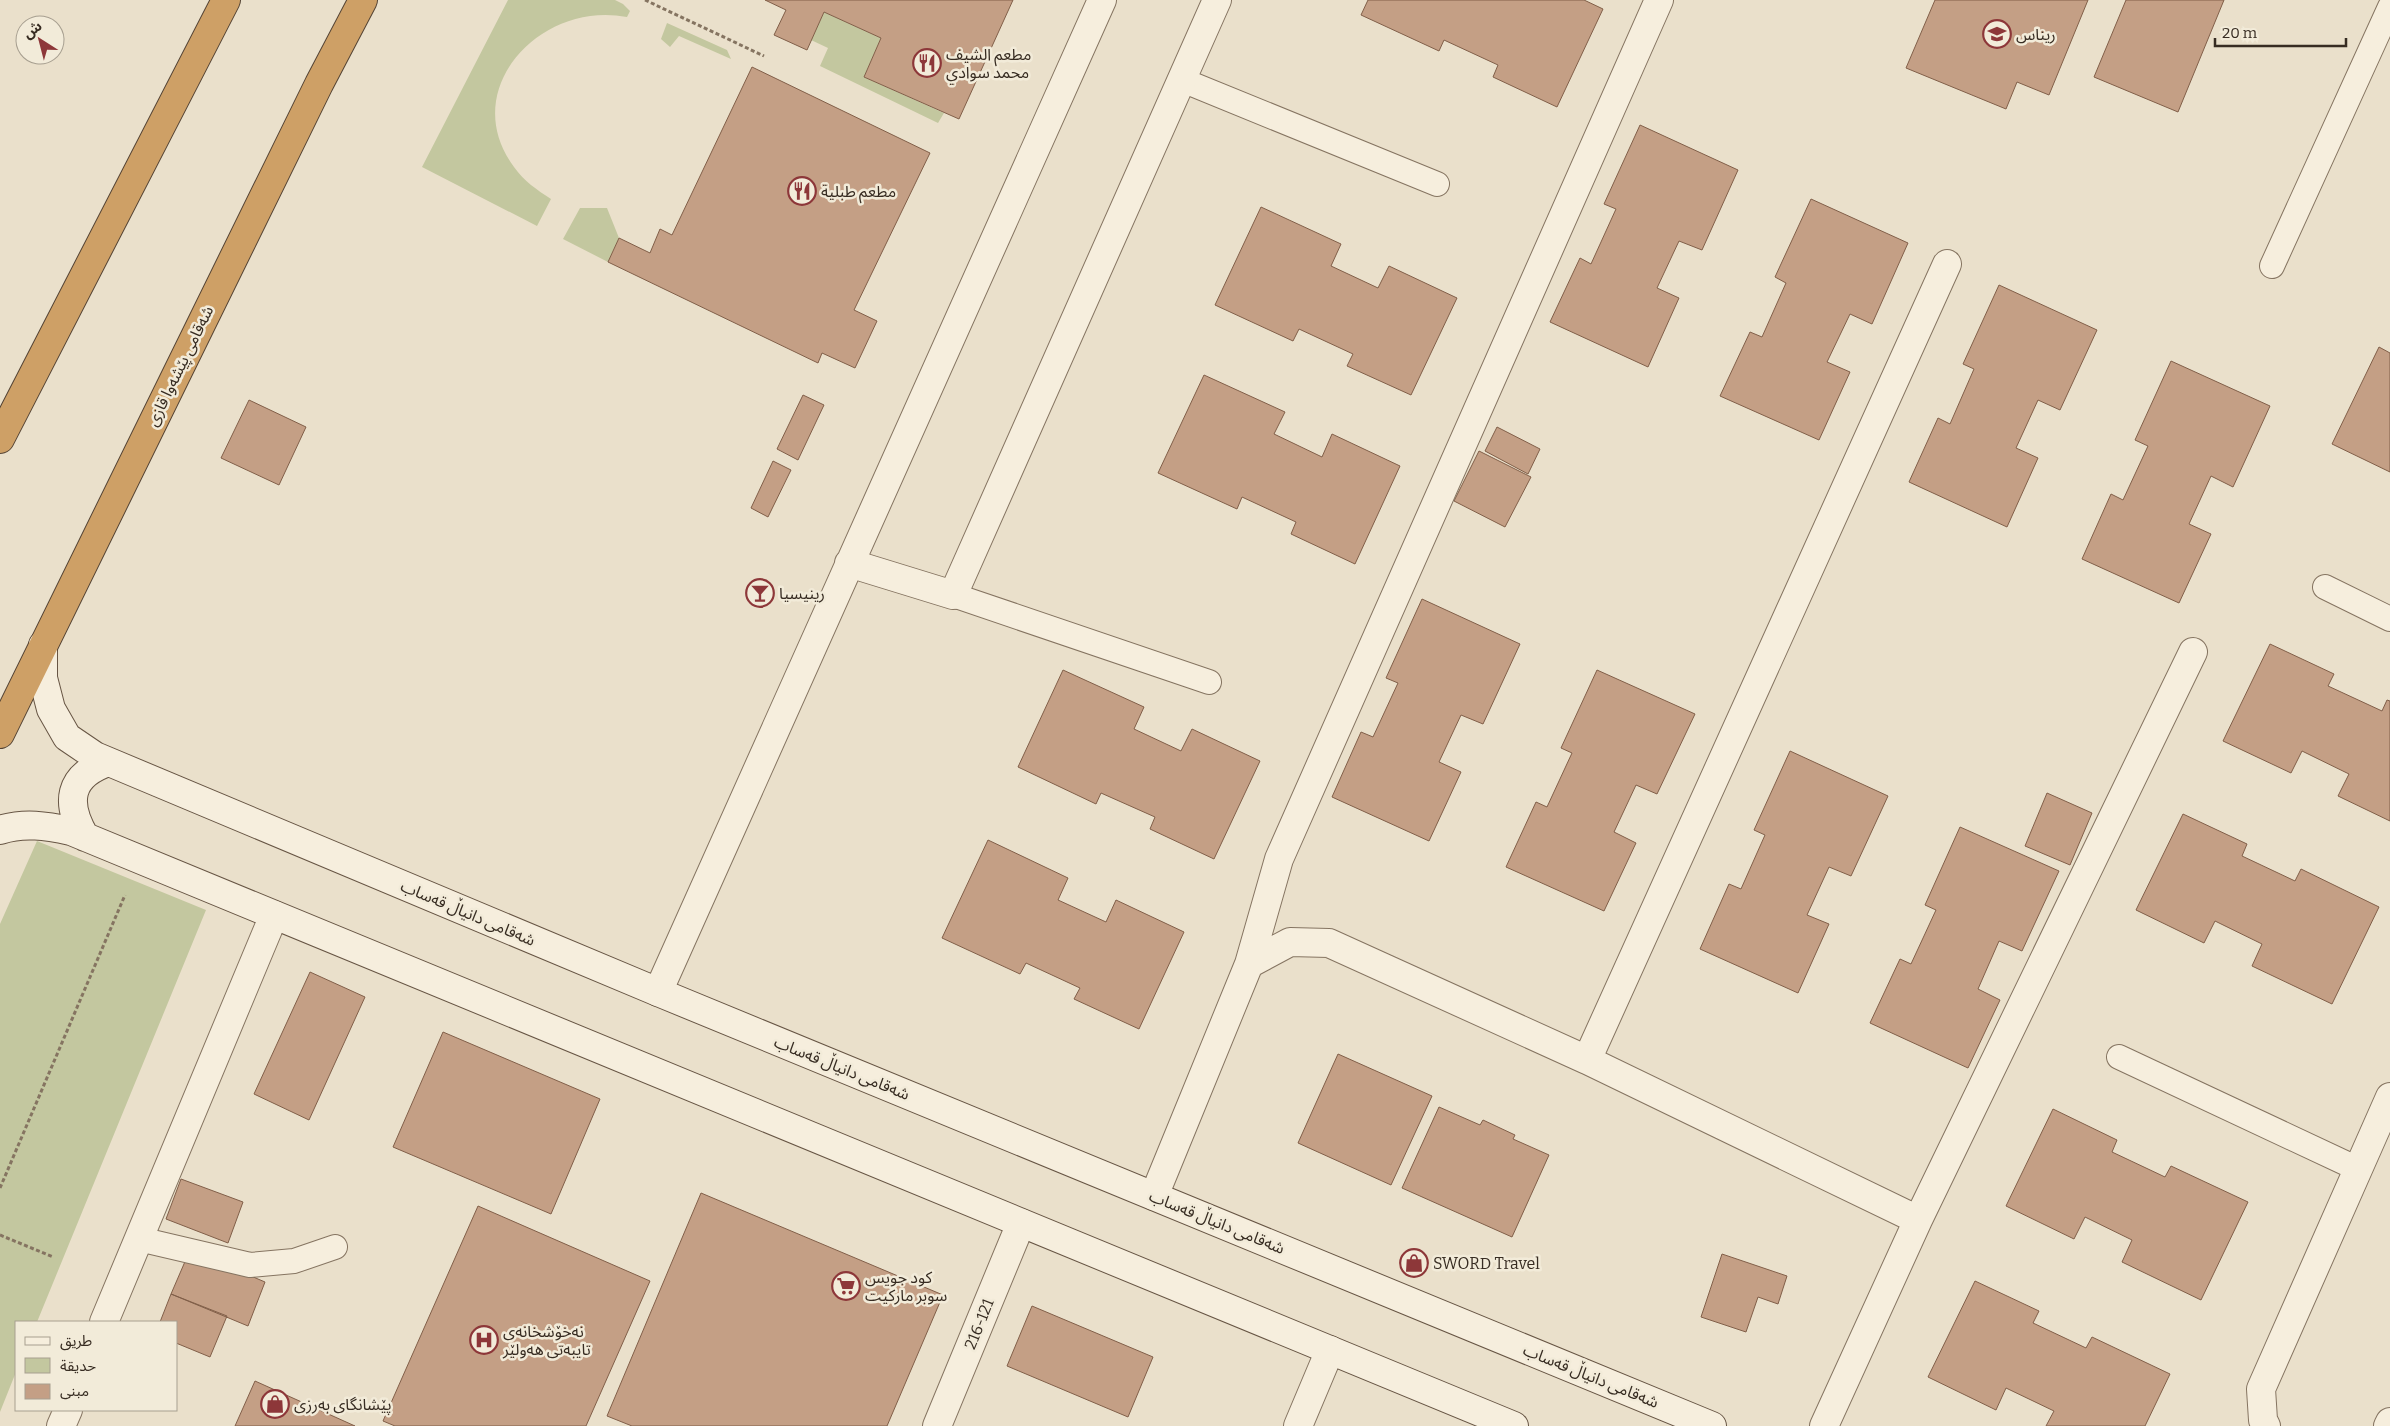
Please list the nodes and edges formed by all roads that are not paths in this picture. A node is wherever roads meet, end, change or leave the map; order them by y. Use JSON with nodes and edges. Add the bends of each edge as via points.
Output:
{"nodes":[{"id":1,"x":226,"y":0,"type":"edge"},
{"id":2,"x":363,"y":0,"type":"edge"},
{"id":3,"x":1102,"y":0,"type":"edge"},
{"id":4,"x":1217,"y":0,"type":"edge"},
{"id":5,"x":1659,"y":0,"type":"edge"},
{"id":6,"x":2390,"y":8,"type":"edge"},
{"id":7,"x":1182,"y":80,"type":"junction"},
{"id":8,"x":1437,"y":184,"type":"dead end"},
{"id":9,"x":1947,"y":264,"type":"dead end"},
{"id":10,"x":2272,"y":266,"type":"dead end"},
{"id":11,"x":0,"y":439,"type":"edge"},
{"id":12,"x":849,"y":563,"type":"junction"},
{"id":13,"x":2324,"y":587,"type":"dead end"},
{"id":14,"x":952,"y":595,"type":"junction"},
{"id":15,"x":2390,"y":619,"type":"edge"},
{"id":16,"x":43,"y":645,"type":"junction"},
{"id":17,"x":2193,"y":652,"type":"dead end"},
{"id":18,"x":1209,"y":682,"type":"dead end"},
{"id":19,"x":0,"y":734,"type":"edge"},
{"id":20,"x":108,"y":762,"type":"junction"},
{"id":21,"x":0,"y":830,"type":"edge"},
{"id":22,"x":85,"y":837,"type":"junction"},
{"id":23,"x":274,"y":915,"type":"junction"},
{"id":24,"x":1249,"y":964,"type":"junction"},
{"id":25,"x":658,"y":992,"type":"junction"},
{"id":26,"x":2119,"y":1057,"type":"dead end"},
{"id":27,"x":1587,"y":1060,"type":"junction"},
{"id":28,"x":2390,"y":1097,"type":"edge"},
{"id":29,"x":2358,"y":1169,"type":"junction"},
{"id":30,"x":1154,"y":1196,"type":"junction"},
{"id":31,"x":1918,"y":1220,"type":"junction"},
{"id":32,"x":1021,"y":1222,"type":"junction"},
{"id":33,"x":139,"y":1239,"type":"junction"},
{"id":34,"x":335,"y":1247,"type":"dead end"},
{"id":35,"x":104,"y":1321,"type":"edge"},
{"id":36,"x":1330,"y":1350,"type":"junction"},
{"id":37,"x":68,"y":1411,"type":"edge"},
{"id":38,"x":2390,"y":1422,"type":"edge"},
{"id":39,"x":61,"y":1426,"type":"edge"},
{"id":40,"x":937,"y":1426,"type":"edge"},
{"id":41,"x":1298,"y":1426,"type":"edge"},
{"id":42,"x":1514,"y":1426,"type":"edge"},
{"id":43,"x":1712,"y":1426,"type":"edge"},
{"id":44,"x":1824,"y":1426,"type":"edge"},
{"id":45,"x":2266,"y":1426,"type":"edge"},
{"id":46,"x":2388,"y":1426,"type":"edge"}],
"edges":[{"from":1,"to":11,"type":"highway"},
{"from":2,"to":16,"type":"highway","name":"شەقامی پێشەوا قازی","via":[[318,84]]},
{"from":3,"to":12,"type":"street"},
{"from":4,"to":7,"type":"street"},
{"from":5,"to":24,"type":"street","via":[[1279,859]]},
{"from":6,"to":10,"type":"lane"},
{"from":7,"to":8,"type":"lane"},
{"from":7,"to":14,"type":"street"},
{"from":9,"to":27,"type":"street"},
{"from":12,"to":14,"type":"street"},
{"from":12,"to":25,"type":"street"},
{"from":13,"to":15,"type":"lane"},
{"from":14,"to":18,"type":"lane"},
{"from":16,"to":19,"type":"highway","name":"شەقامی پێشەوا قازی"},
{"from":16,"to":20,"type":"street","name":"شەقامی دانیاڵ قەساب","via":[[43,678],[51,709],[67,737]]},
{"from":17,"to":31,"type":"street"},
{"from":20,"to":22,"type":"street","via":[[80,778],[74,789],[74,816]]},
{"from":20,"to":25,"type":"street","name":"شەقامی دانیاڵ قەساب"},
{"from":21,"to":22,"type":"street","via":[[41,824]]},
{"from":22,"to":23,"type":"street"},
{"from":23,"to":32,"type":"street"},
{"from":23,"to":33,"type":"street"},
{"from":24,"to":27,"type":"street","via":[[1290,942],[1329,943]]},
{"from":24,"to":30,"type":"street"},
{"from":25,"to":30,"type":"street","name":"شەقامی دانیاڵ قەساب"},
{"from":26,"to":29,"type":"lane"},
{"from":27,"to":31,"type":"street"},
{"from":28,"to":29,"type":"street"},
{"from":29,"to":45,"type":"street","via":[[2261,1389]]},
{"from":30,"to":43,"type":"street","name":"شەقامی دانیاڵ قەساب"},
{"from":31,"to":44,"type":"street"},
{"from":32,"to":36,"type":"street"},
{"from":32,"to":40,"type":"street","name":"216-121"},
{"from":33,"to":34,"type":"lane","via":[[250,1265],[294,1261]]},
{"from":33,"to":35,"type":"street"},
{"from":36,"to":41,"type":"street"},
{"from":36,"to":42,"type":"street"},
{"from":37,"to":39,"type":"street"},
{"from":38,"to":46,"type":"street"}]}
